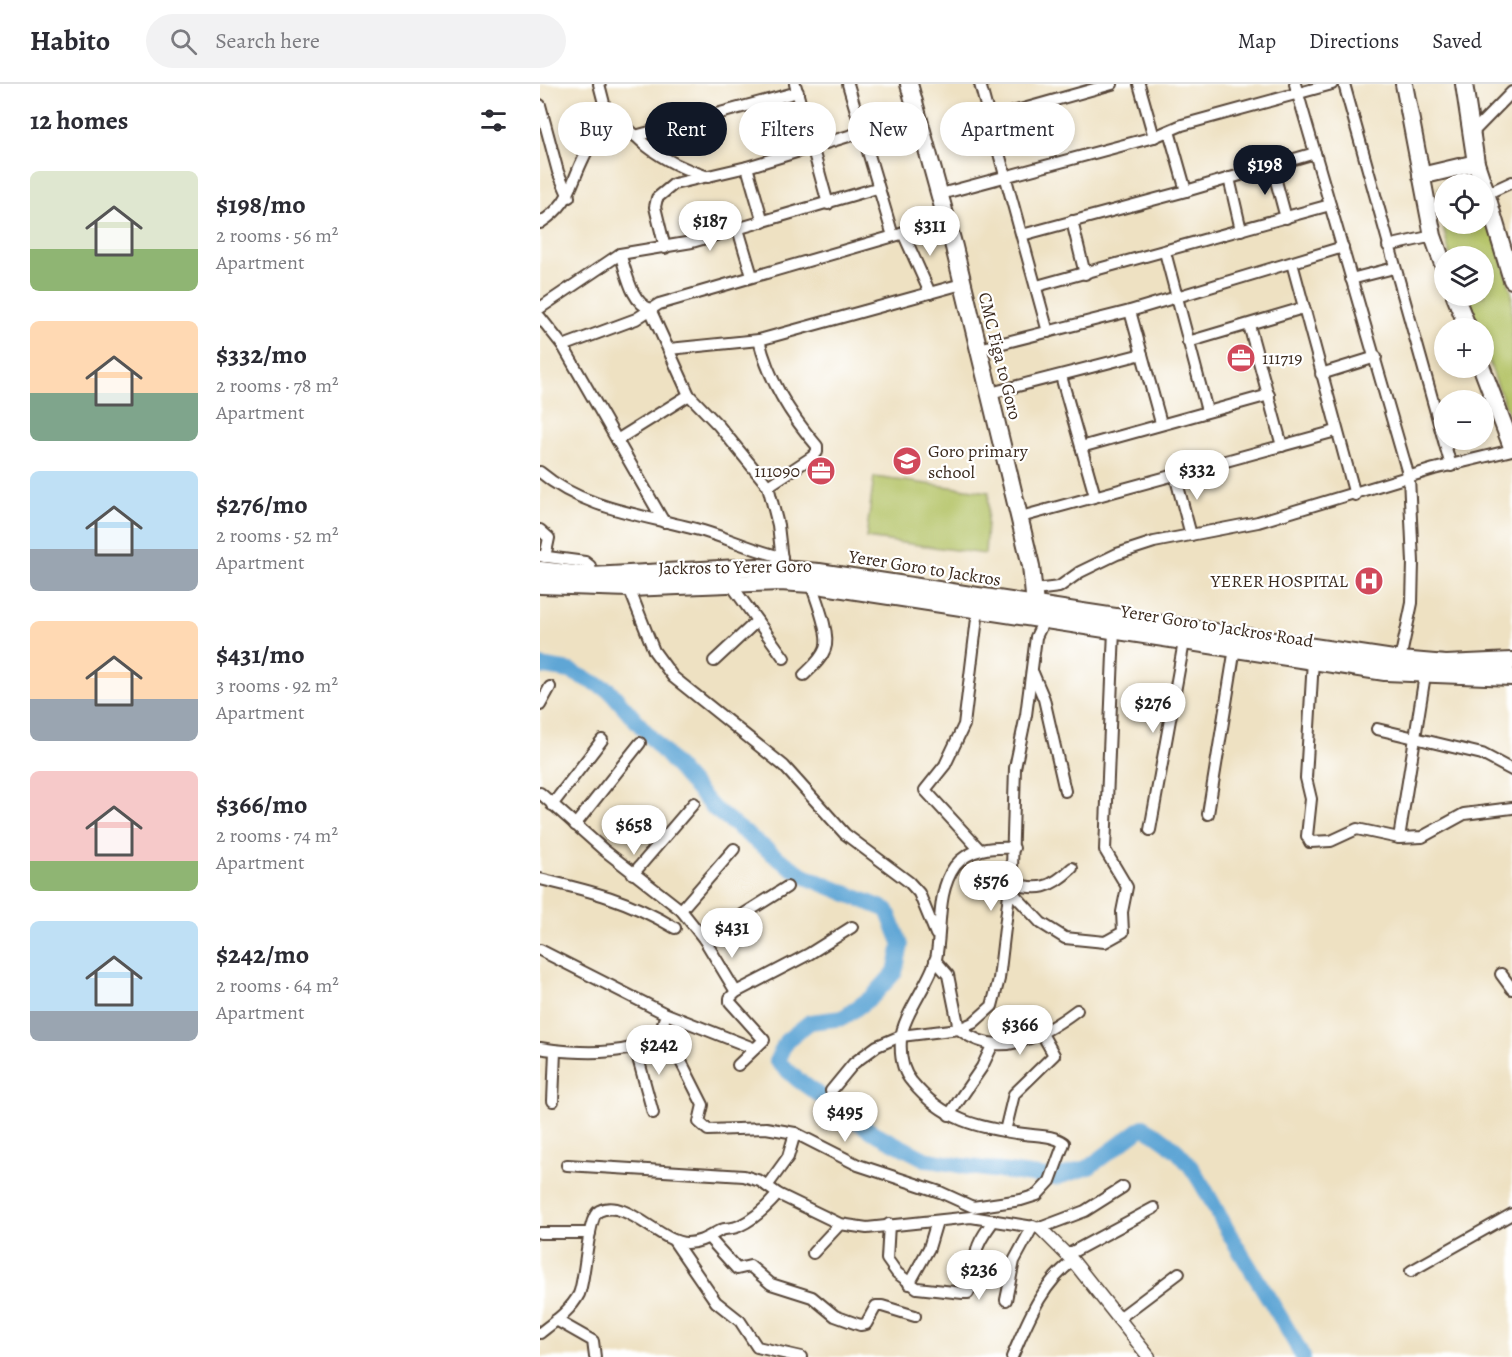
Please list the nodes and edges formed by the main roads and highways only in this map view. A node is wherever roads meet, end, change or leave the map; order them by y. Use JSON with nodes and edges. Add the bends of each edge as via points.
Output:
{"nodes":[{"id":1,"x":909,"y":84,"type":"edge"},
{"id":2,"x":919,"y":84,"type":"edge"},
{"id":3,"x":1404,"y":84,"type":"edge"},
{"id":4,"x":1464,"y":84,"type":"edge"},
{"id":5,"x":1476,"y":163,"type":"junction"},
{"id":6,"x":1480,"y":174,"type":"edge"},
{"id":7,"x":1421,"y":176,"type":"junction"},
{"id":8,"x":1494,"y":221,"type":"edge"},
{"id":9,"x":1437,"y":246,"type":"edge"},
{"id":10,"x":1512,"y":280,"type":"edge"},
{"id":11,"x":1486,"y":378,"type":"edge"},
{"id":12,"x":1512,"y":448,"type":"edge"},
{"id":13,"x":542,"y":561,"type":"edge"},
{"id":14,"x":540,"y":585,"type":"edge"},
{"id":15,"x":1039,"y":608,"type":"junction"},
{"id":16,"x":1512,"y":661,"type":"edge"},
{"id":17,"x":1512,"y":677,"type":"edge"}],
"edges":[{"from":1,"to":15,"type":"main road","name":"CMC Figa to Goro","via":[[962,284]]},
{"from":2,"to":15,"type":"main road","via":[[1028,515]]},
{"from":3,"to":7,"type":"main road"},
{"from":4,"to":5,"type":"main road"},
{"from":5,"to":6,"type":"main road"},
{"from":5,"to":7,"type":"main road"},
{"from":7,"to":9,"type":"main road"},
{"from":8,"to":10,"type":"main road"},
{"from":11,"to":12,"type":"main road"},
{"from":13,"to":15,"type":"main road","name":"Yerer Goro to Jackros","via":[[561,573],[592,576],[783,563]]},
{"from":14,"to":15,"type":"main road","name":"Jackros to Yerer Goro","via":[[623,588],[811,584],[978,610]]},
{"from":15,"to":16,"type":"main road","via":[[1400,660],[1446,664]]},
{"from":15,"to":17,"type":"main road","name":"Yerer Goro to Jackros Road","via":[[1114,630],[1385,672]]}]}
